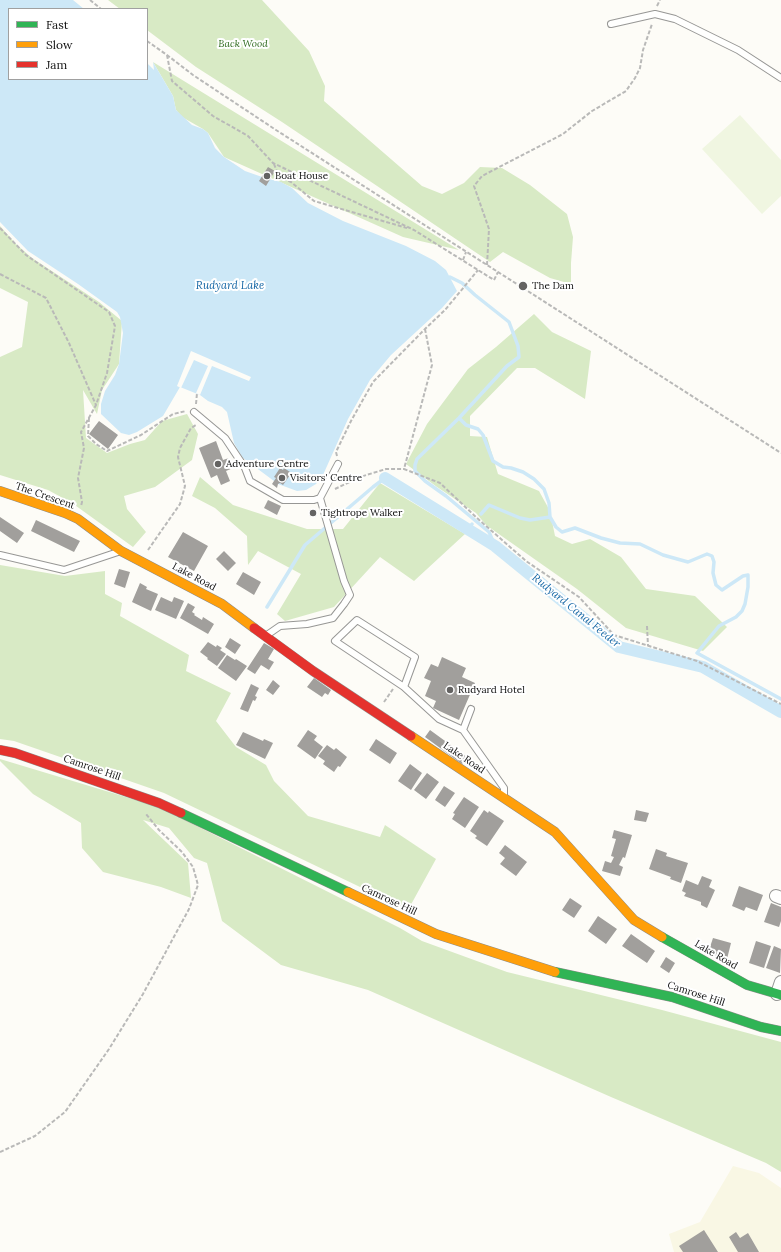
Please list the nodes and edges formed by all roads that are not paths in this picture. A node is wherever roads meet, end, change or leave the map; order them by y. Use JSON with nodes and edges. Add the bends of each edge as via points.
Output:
{"nodes":[{"id":1,"x":611,"y":24,"type":"dead end"},
{"id":2,"x":781,"y":78,"type":"edge"},
{"id":3,"x":194,"y":412,"type":"road end"},
{"id":4,"x":338,"y":464,"type":"road end"},
{"id":5,"x":0,"y":492,"type":"edge"},
{"id":6,"x":320,"y":498,"type":"junction"},
{"id":7,"x":121,"y":551,"type":"junction"},
{"id":8,"x":0,"y":555,"type":"edge"},
{"id":9,"x":266,"y":636,"type":"junction"},
{"id":10,"x":404,"y":687,"type":"junction"},
{"id":11,"x":471,"y":709,"type":"dead end"},
{"id":12,"x":462,"y":730,"type":"junction"},
{"id":13,"x":0,"y":750,"type":"edge"},
{"id":14,"x":504,"y":798,"type":"junction"},
{"id":15,"x":781,"y":982,"type":"edge"},
{"id":16,"x":779,"y":994,"type":"edge"},
{"id":17,"x":781,"y":1031,"type":"edge"}],
"edges":[{"from":1,"to":2,"type":"lane","via":[[655,14],[675,19],[738,50]]},
{"from":3,"to":6,"type":"lane","via":[[225,438],[245,468],[250,481],[283,500]]},
{"from":4,"to":6,"type":"lane"},
{"from":5,"to":7,"type":"street","name":"The Crescent","via":[[78,519]]},
{"from":6,"to":9,"type":"lane","via":[[350,595],[332,618],[307,624],[280,626]]},
{"from":7,"to":8,"type":"lane","via":[[64,570]]},
{"from":7,"to":9,"type":"street","name":"Lake Road","via":[[222,604]]},
{"from":9,"to":14,"type":"street","name":"Lake Road","via":[[313,671]]},
{"from":10,"to":10,"type":"lane","via":[[397,683],[335,641],[357,620],[414,657]]},
{"from":10,"to":12,"type":"lane","via":[[439,719]]},
{"from":11,"to":12,"type":"lane"},
{"from":12,"to":14,"type":"lane","via":[[504,788]]},
{"from":13,"to":17,"type":"street","name":"Camrose Hill","via":[[159,803],[436,934],[563,975],[672,997],[761,1028]]},
{"from":14,"to":16,"type":"street","name":"Lake Road","via":[[555,832],[634,920],[747,985]]},
{"from":15,"to":16,"type":"street"}]}
